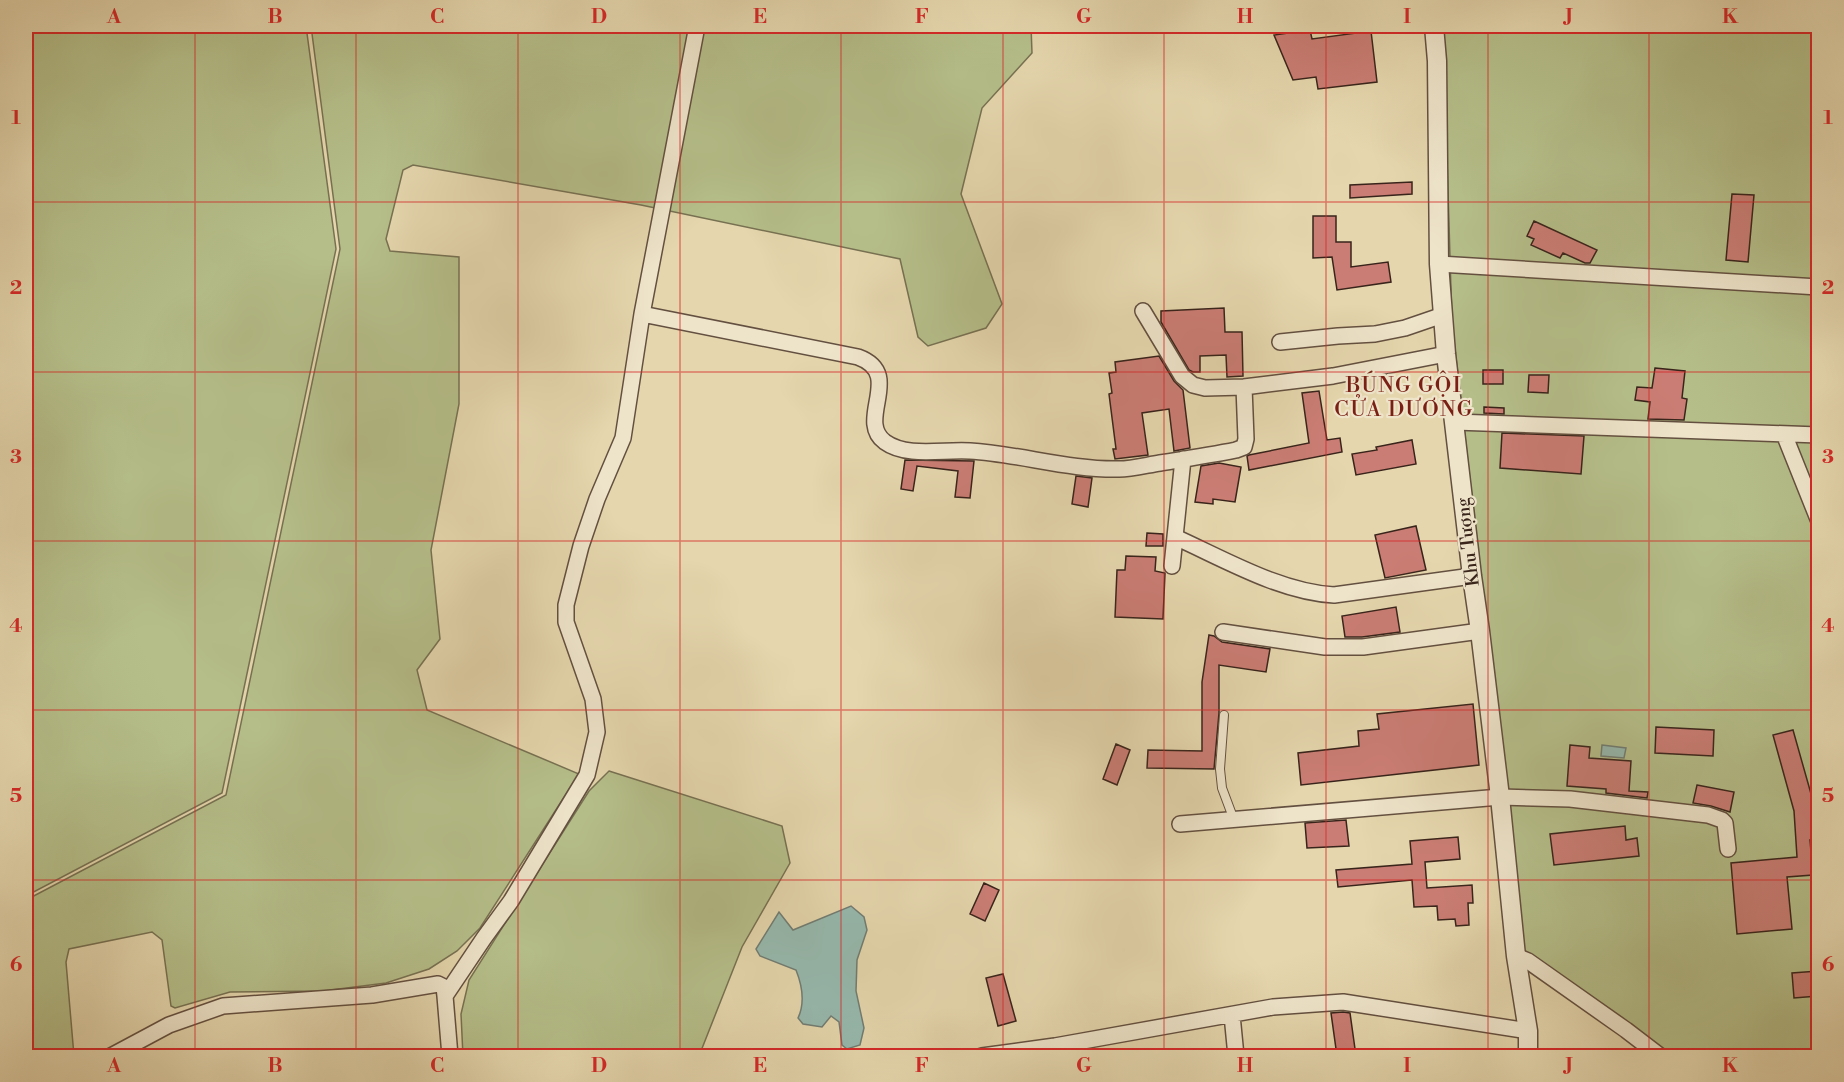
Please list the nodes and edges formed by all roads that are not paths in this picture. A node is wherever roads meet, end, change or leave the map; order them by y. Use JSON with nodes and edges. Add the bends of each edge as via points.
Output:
{"nodes":[{"id":1,"x":697,"y":26,"type":"edge"},
{"id":2,"x":1434,"y":26,"type":"edge"},
{"id":3,"x":1439,"y":264,"type":"junction"},
{"id":4,"x":1818,"y":287,"type":"edge"},
{"id":5,"x":1143,"y":311,"type":"dead end"},
{"id":6,"x":642,"y":314,"type":"junction"},
{"id":7,"x":1443,"y":315,"type":"junction"},
{"id":8,"x":1280,"y":342,"type":"dead end"},
{"id":9,"x":1446,"y":354,"type":"junction"},
{"id":10,"x":1244,"y":387,"type":"junction"},
{"id":11,"x":1455,"y":422,"type":"junction"},
{"id":12,"x":1784,"y":435,"type":"junction"},
{"id":13,"x":1818,"y":435,"type":"edge"},
{"id":14,"x":1184,"y":459,"type":"junction"},
{"id":15,"x":1818,"y":519,"type":"edge"},
{"id":16,"x":1175,"y":537,"type":"junction"},
{"id":17,"x":1172,"y":566,"type":"dead end"},
{"id":18,"x":1472,"y":576,"type":"junction"},
{"id":19,"x":1480,"y":631,"type":"junction"},
{"id":20,"x":1223,"y":632,"type":"dead end"},
{"id":21,"x":1224,"y":715,"type":"dead end"},
{"id":22,"x":1500,"y":797,"type":"junction"},
{"id":23,"x":1234,"y":820,"type":"junction"},
{"id":24,"x":1180,"y":824,"type":"dead end"},
{"id":25,"x":1728,"y":849,"type":"dead end"},
{"id":26,"x":1516,"y":957,"type":"junction"},
{"id":27,"x":445,"y":996,"type":"junction"},
{"id":28,"x":1232,"y":1015,"type":"junction"},
{"id":29,"x":1528,"y":1031,"type":"junction"},
{"id":30,"x":999,"y":1055,"type":"edge"},
{"id":31,"x":111,"y":1056,"type":"edge"},
{"id":32,"x":450,"y":1056,"type":"edge"},
{"id":33,"x":982,"y":1056,"type":"edge"},
{"id":34,"x":1236,"y":1056,"type":"edge"},
{"id":35,"x":1528,"y":1056,"type":"edge"},
{"id":36,"x":1660,"y":1056,"type":"edge"}],
"edges":[{"from":1,"to":6,"type":"street"},
{"from":2,"to":3,"type":"street","name":"Khu Tượng"},
{"from":3,"to":4,"type":"street"},
{"from":3,"to":7,"type":"street","name":"Khu Tượng"},
{"from":5,"to":10,"type":"street","via":[[1182,376],[1193,385]]},
{"from":6,"to":14,"type":"street","via":[[866,360],[880,382],[874,426],[881,439],[895,448],[969,451],[1090,468],[1121,469]]},
{"from":6,"to":27,"type":"street","via":[[623,438],[597,499],[566,605],[566,622],[593,699],[597,732],[593,752],[586,775],[511,901]]},
{"from":7,"to":8,"type":"street","via":[[1375,334]]},
{"from":7,"to":9,"type":"street","name":"Khu Tượng"},
{"from":9,"to":10,"type":"street","via":[[1333,376]]},
{"from":9,"to":11,"type":"street","name":"Khu Tượng"},
{"from":10,"to":14,"type":"street","via":[[1244,447]]},
{"from":11,"to":12,"type":"street"},
{"from":11,"to":18,"type":"street","name":"Khu Tượng"},
{"from":12,"to":13,"type":"street"},
{"from":12,"to":15,"type":"street"},
{"from":14,"to":16,"type":"street"},
{"from":16,"to":17,"type":"street"},
{"from":16,"to":18,"type":"street","via":[[1294,589],[1315,594],[1334,595]]},
{"from":18,"to":19,"type":"street","name":"Khu Tượng"},
{"from":19,"to":20,"type":"street","via":[[1363,647],[1325,647]]},
{"from":19,"to":22,"type":"street","name":"Khu Tượng"},
{"from":21,"to":23,"type":"lane","via":[[1220,769],[1222,788]]},
{"from":22,"to":23,"type":"street"},
{"from":22,"to":25,"type":"street","via":[[1570,799],[1708,815],[1725,823]]},
{"from":22,"to":26,"type":"street","name":"Khu Tượng"},
{"from":23,"to":24,"type":"street"},
{"from":26,"to":29,"type":"street","name":"Khu Tượng"},
{"from":26,"to":36,"type":"street"},
{"from":27,"to":31,"type":"street","via":[[444,987],[438,984],[372,995],[223,1006],[169,1025]]},
{"from":27,"to":32,"type":"street"},
{"from":28,"to":29,"type":"street","via":[[1343,1002]]},
{"from":28,"to":30,"type":"street"},
{"from":28,"to":34,"type":"street"},
{"from":29,"to":35,"type":"street","name":"Khu Tượng"},
{"from":30,"to":33,"type":"street"}]}
